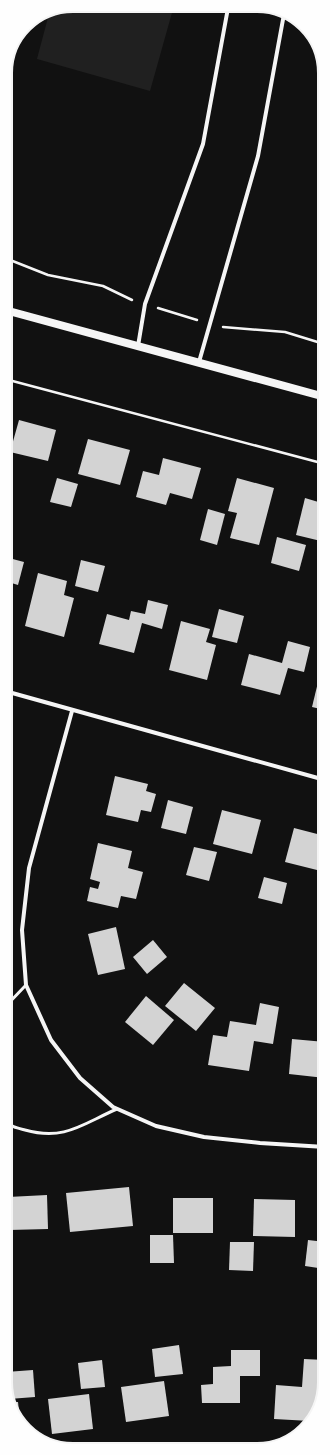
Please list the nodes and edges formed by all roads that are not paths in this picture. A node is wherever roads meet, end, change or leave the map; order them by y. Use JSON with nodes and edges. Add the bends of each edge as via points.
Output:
{"nodes":[{"id":1,"x":227,"y":12,"type":"edge"},
{"id":2,"x":283,"y":18,"type":"edge"},
{"id":3,"x":12,"y":312,"type":"edge"},
{"id":4,"x":137,"y":347,"type":"junction"},
{"id":5,"x":198,"y":362,"type":"junction"},
{"id":6,"x":318,"y":395,"type":"edge"},
{"id":7,"x":12,"y":693,"type":"edge"},
{"id":8,"x":72,"y":711,"type":"junction"},
{"id":9,"x":318,"y":778,"type":"edge"},
{"id":10,"x":26,"y":985,"type":"junction"},
{"id":11,"x":12,"y":1000,"type":"edge"},
{"id":12,"x":118,"y":1109,"type":"junction"},
{"id":13,"x":12,"y":1127,"type":"edge"},
{"id":14,"x":318,"y":1147,"type":"edge"}],
"edges":[{"from":1,"to":4,"type":"street","via":[[203,144],[145,304]]},
{"from":2,"to":5,"type":"street","via":[[258,156]]},
{"from":3,"to":4,"type":"main road"},
{"from":4,"to":5,"type":"main road"},
{"from":5,"to":6,"type":"main road"},
{"from":7,"to":8,"type":"street"},
{"from":8,"to":9,"type":"street"},
{"from":8,"to":10,"type":"street","via":[[29,868],[22,930]]},
{"from":10,"to":11,"type":"lane"},
{"from":10,"to":12,"type":"street","via":[[51,1040],[80,1078]]},
{"from":12,"to":13,"type":"lane","via":[[69,1132],[39,1134]]},
{"from":12,"to":14,"type":"street","via":[[156,1126],[204,1137]]}]}
